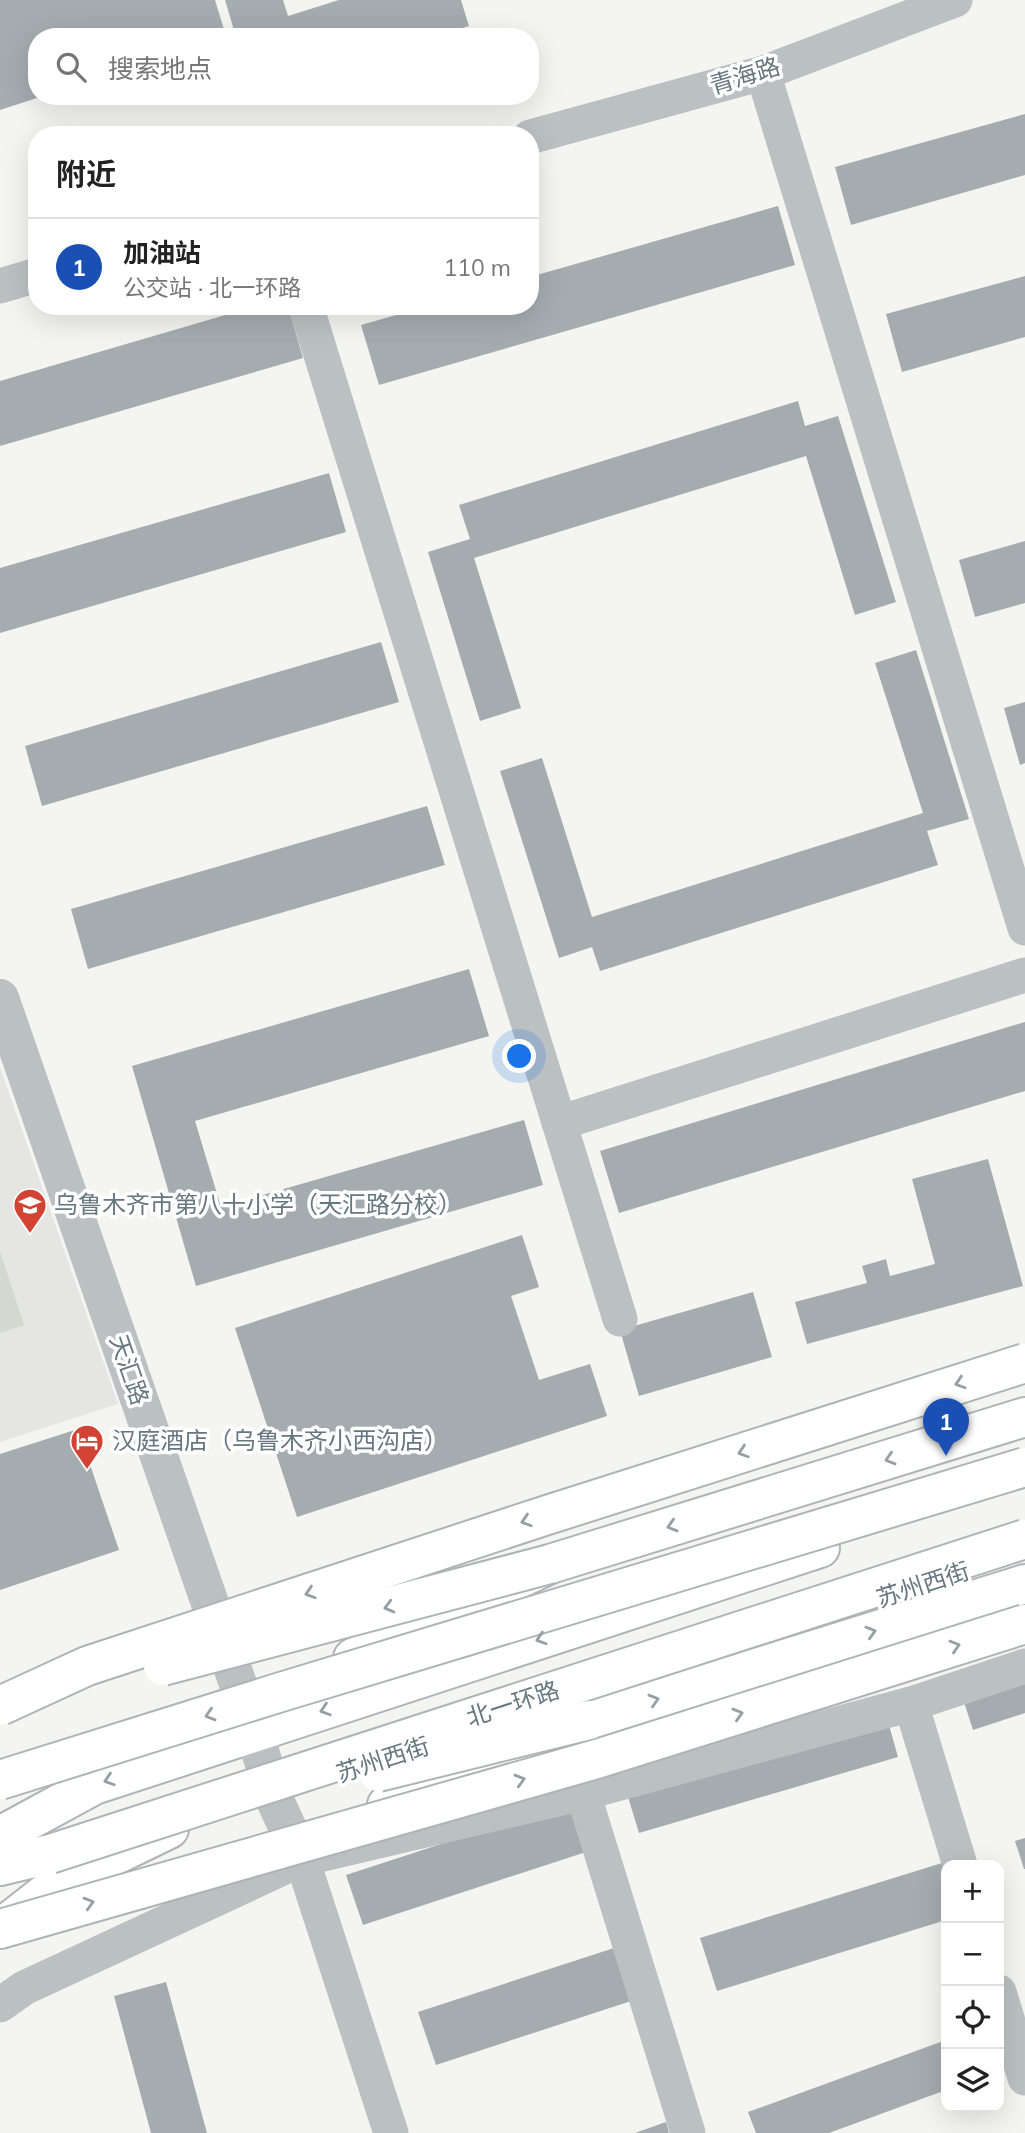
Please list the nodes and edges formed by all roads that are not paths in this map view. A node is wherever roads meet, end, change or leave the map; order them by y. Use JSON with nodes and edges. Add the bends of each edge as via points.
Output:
{"nodes":[{"id":1,"x":955,"y":0,"type":"edge"},
{"id":2,"x":763,"y":73,"type":"junction"},
{"id":3,"x":539,"y":135,"type":"edge"},
{"id":4,"x":28,"y":278,"type":"edge"},
{"id":5,"x":0,"y":286,"type":"edge"},
{"id":6,"x":309,"y":315,"type":"edge"},
{"id":7,"x":1025,"y":928,"type":"edge"},
{"id":8,"x":1025,"y":975,"type":"edge"},
{"id":9,"x":0,"y":998,"type":"edge"},
{"id":10,"x":559,"y":1123,"type":"junction"},
{"id":11,"x":620,"y":1318,"type":"dead end"},
{"id":12,"x":1025,"y":1363,"type":"edge"},
{"id":13,"x":1025,"y":1417,"type":"edge"},
{"id":14,"x":1025,"y":1466,"type":"edge"},
{"id":15,"x":1025,"y":1480,"type":"edge"},
{"id":16,"x":1025,"y":1539,"type":"edge"},
{"id":17,"x":1025,"y":1552,"type":"edge"},
{"id":18,"x":550,"y":1564,"type":"junction"},
{"id":19,"x":1025,"y":1584,"type":"edge"},
{"id":20,"x":1025,"y":1624,"type":"edge"},
{"id":21,"x":1025,"y":1666,"type":"edge"},
{"id":22,"x":281,"y":1692,"type":"junction"},
{"id":23,"x":911,"y":1704,"type":"junction"},
{"id":24,"x":0,"y":1708,"type":"edge"},
{"id":25,"x":589,"y":1720,"type":"junction"},
{"id":26,"x":255,"y":1733,"type":"junction"},
{"id":27,"x":0,"y":1780,"type":"edge"},
{"id":28,"x":583,"y":1793,"type":"junction"},
{"id":29,"x":272,"y":1796,"type":"junction"},
{"id":30,"x":0,"y":1836,"type":"edge"},
{"id":31,"x":302,"y":1850,"type":"junction"},
{"id":32,"x":50,"y":1854,"type":"junction"},
{"id":33,"x":958,"y":1860,"type":"edge"},
{"id":34,"x":0,"y":1866,"type":"edge"},
{"id":35,"x":0,"y":1929,"type":"edge"},
{"id":36,"x":0,"y":2005,"type":"edge"},
{"id":37,"x":1004,"y":2009,"type":"edge"},
{"id":38,"x":1025,"y":2078,"type":"edge"},
{"id":39,"x":391,"y":2133,"type":"edge"},
{"id":40,"x":688,"y":2133,"type":"edge"}],
"edges":[{"from":1,"to":2,"type":"street","name":"青海路"},
{"from":2,"to":3,"type":"street","name":"青海路"},
{"from":2,"to":7,"type":"street"},
{"from":4,"to":5,"type":"street"},
{"from":6,"to":10,"type":"street"},
{"from":8,"to":10,"type":"street"},
{"from":9,"to":26,"type":"street","name":"天汇路"},
{"from":10,"to":11,"type":"street"},
{"from":12,"to":24,"type":"main road","one_way":true,"bridge":true,"via":[[87,1666]]},
{"from":13,"to":18,"type":"main road","one_way":true},
{"from":14,"to":22,"type":"main road","bridge":true},
{"from":15,"to":26,"type":"main road","one_way":true},
{"from":16,"to":32,"type":"main road","name":"北一环路","bridge":true},
{"from":17,"to":29,"type":"main road","name":"苏州西街"},
{"from":18,"to":22,"type":"main road","bridge":true},
{"from":18,"to":24,"type":"main road","one_way":true,"bridge":true},
{"from":25,"to":19,"type":"main road","one_way":true},
{"from":31,"to":20,"type":"main road","one_way":true,"bridge":true},
{"from":21,"to":23,"type":"street"},
{"from":22,"to":27,"type":"main road","one_way":true,"bridge":true},
{"from":23,"to":28,"type":"street"},
{"from":23,"to":33,"type":"street"},
{"from":25,"to":31,"type":"main road","bridge":true},
{"from":25,"to":32,"type":"main road","bridge":true},
{"from":26,"to":29,"type":"street","name":"天汇路"},
{"from":26,"to":30,"type":"main road","one_way":true,"via":[[94,1785]]},
{"from":28,"to":31,"type":"street"},
{"from":28,"to":40,"type":"street"},
{"from":29,"to":31,"type":"street","name":"天汇路"},
{"from":29,"to":35,"type":"main road","name":"苏州西街","via":[[158,1832],[60,1882]]},
{"from":35,"to":31,"type":"main road","one_way":true,"bridge":true},
{"from":31,"to":36,"type":"street","via":[[24,1988]]},
{"from":31,"to":39,"type":"street"},
{"from":32,"to":34,"type":"main road","name":"北一环路"},
{"from":37,"to":38,"type":"street"}]}
